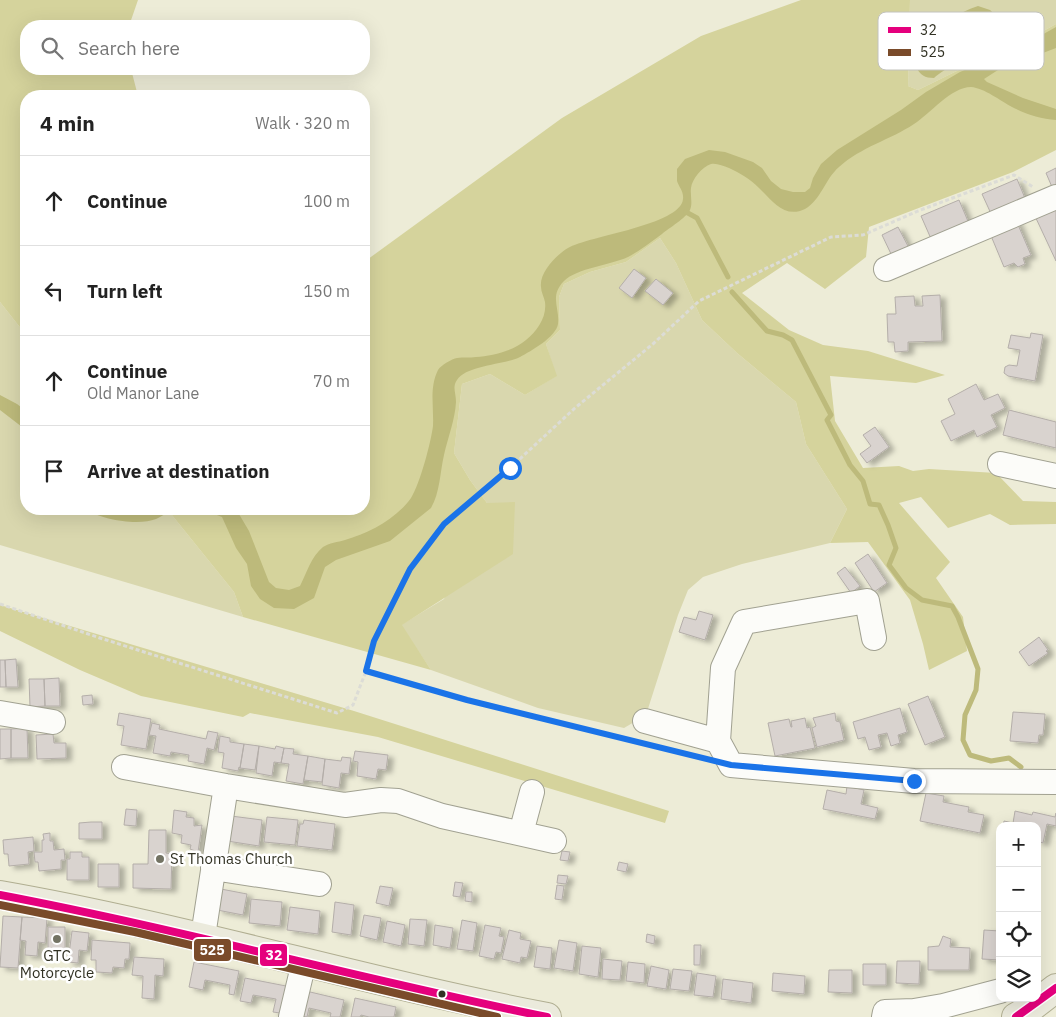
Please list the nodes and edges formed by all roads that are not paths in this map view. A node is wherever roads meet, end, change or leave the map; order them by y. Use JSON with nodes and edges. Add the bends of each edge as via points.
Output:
{"nodes":[{"id":1,"x":1056,"y":197,"type":"edge"},
{"id":2,"x":886,"y":269,"type":"dead end"},
{"id":3,"x":1000,"y":464,"type":"dead end"},
{"id":4,"x":1056,"y":476,"type":"edge"},
{"id":5,"x":874,"y":638,"type":"dead end"},
{"id":6,"x":0,"y":713,"type":"edge"},
{"id":7,"x":53,"y":722,"type":"dead end"},
{"id":8,"x":642,"y":731,"type":"road end"},
{"id":9,"x":718,"y":741,"type":"junction"},
{"id":10,"x":124,"y":767,"type":"dead end"},
{"id":11,"x":1056,"y":782,"type":"edge"},
{"id":12,"x":226,"y":786,"type":"junction"},
{"id":13,"x":532,"y":792,"type":"dead end"},
{"id":14,"x":521,"y":833,"type":"junction"},
{"id":15,"x":554,"y":841,"type":"dead end"},
{"id":16,"x":214,"y":868,"type":"junction"},
{"id":17,"x":319,"y":884,"type":"dead end"},
{"id":18,"x":0,"y":894,"type":"edge"},
{"id":19,"x":203,"y":936,"type":"junction"},
{"id":20,"x":304,"y":962,"type":"junction"},
{"id":21,"x":1056,"y":988,"type":"edge"},
{"id":22,"x":996,"y":991,"type":"edge"},
{"id":23,"x":1017,"y":1009,"type":"edge"},
{"id":24,"x":519,"y":1014,"type":"edge"},
{"id":25,"x":291,"y":1017,"type":"edge"},
{"id":26,"x":547,"y":1017,"type":"edge"},
{"id":27,"x":884,"y":1017,"type":"edge"}],
"edges":[{"from":1,"to":2,"type":"street"},
{"from":3,"to":4,"type":"street"},
{"from":5,"to":9,"type":"street","via":[[867,601],[744,622],[723,668]]},
{"from":6,"to":7,"type":"street"},
{"from":8,"to":9,"type":"street"},
{"from":9,"to":11,"type":"street","via":[[731,765],[914,781]]},
{"from":10,"to":12,"type":"street"},
{"from":12,"to":14,"type":"street","via":[[345,805],[398,801],[442,816]]},
{"from":12,"to":16,"type":"street"},
{"from":13,"to":14,"type":"street"},
{"from":14,"to":15,"type":"street"},
{"from":16,"to":17,"type":"street"},
{"from":16,"to":19,"type":"street"},
{"from":18,"to":19,"type":"main road"},
{"from":19,"to":20,"type":"main road"},
{"from":20,"to":24,"type":"main road"},
{"from":20,"to":25,"type":"street"},
{"from":21,"to":23,"type":"main road"},
{"from":22,"to":27,"type":"street","via":[[944,1006],[886,1012]]},
{"from":24,"to":26,"type":"main road"}]}
